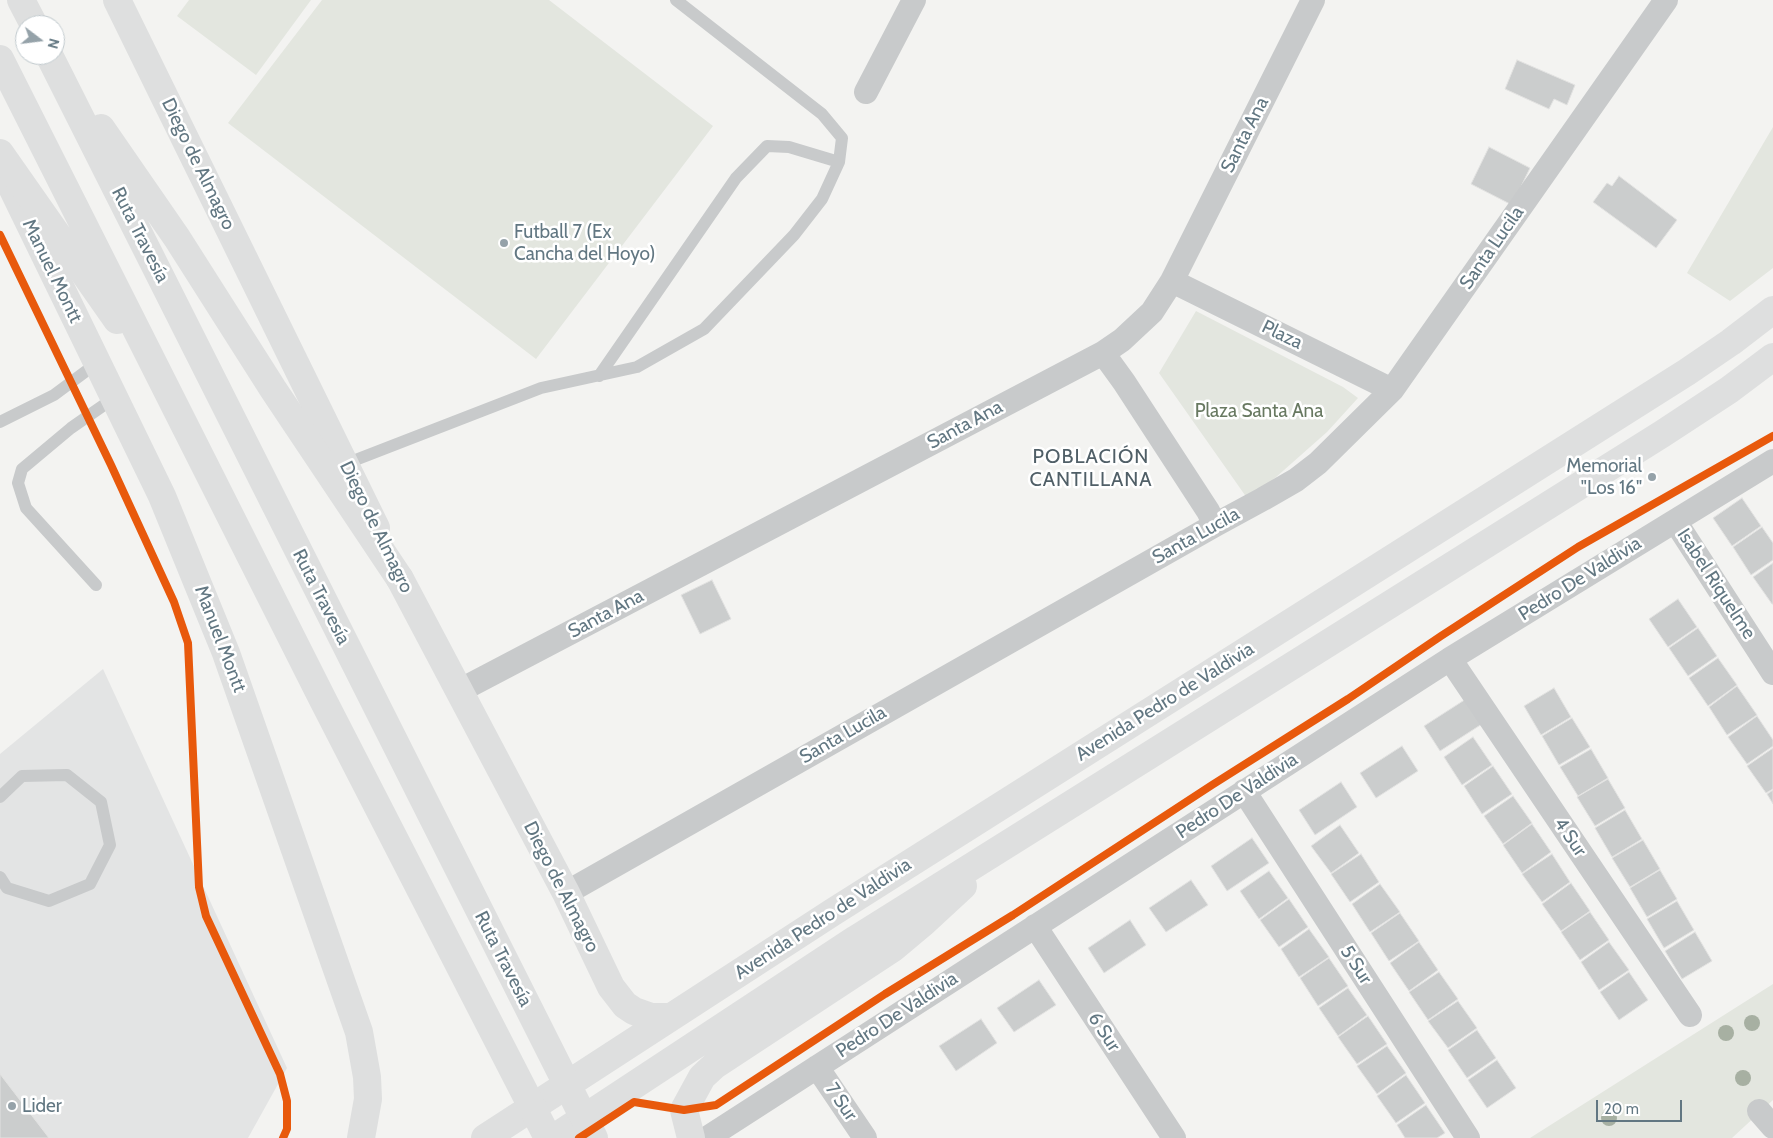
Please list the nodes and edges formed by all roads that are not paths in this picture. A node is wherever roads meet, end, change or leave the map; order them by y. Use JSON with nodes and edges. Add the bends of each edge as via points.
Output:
{"nodes":[{"id":1,"x":21,"y":0,"type":"edge"},
{"id":2,"x":117,"y":0,"type":"edge"},
{"id":3,"x":676,"y":0,"type":"edge"},
{"id":4,"x":914,"y":0,"type":"edge"},
{"id":5,"x":1313,"y":0,"type":"edge"},
{"id":6,"x":1666,"y":0,"type":"edge"},
{"id":7,"x":29,"y":15,"type":"edge"},
{"id":8,"x":0,"y":59,"type":"edge"},
{"id":9,"x":54,"y":65,"type":"edge"},
{"id":10,"x":56,"y":65,"type":"edge"},
{"id":11,"x":866,"y":92,"type":"dead end"},
{"id":12,"x":0,"y":153,"type":"edge"},
{"id":13,"x":839,"y":162,"type":"junction"},
{"id":14,"x":0,"y":163,"type":"edge"},
{"id":15,"x":7,"y":195,"type":"edge"},
{"id":16,"x":1172,"y":281,"type":"junction"},
{"id":17,"x":1773,"y":310,"type":"edge"},
{"id":18,"x":1103,"y":353,"type":"junction"},
{"id":19,"x":1773,"y":357,"type":"edge"},
{"id":20,"x":97,"y":364,"type":"junction"},
{"id":21,"x":1773,"y":371,"type":"edge"},
{"id":22,"x":599,"y":376,"type":"junction"},
{"id":23,"x":1392,"y":390,"type":"junction"},
{"id":24,"x":1729,"y":390,"type":"junction"},
{"id":25,"x":114,"y":398,"type":"junction"},
{"id":26,"x":173,"y":401,"type":"junction"},
{"id":27,"x":0,"y":422,"type":"edge"},
{"id":28,"x":1773,"y":461,"type":"edge"},
{"id":29,"x":345,"y":464,"type":"junction"},
{"id":30,"x":1675,"y":521,"type":"junction"},
{"id":31,"x":1215,"y":525,"type":"junction"},
{"id":32,"x":400,"y":579,"type":"junction"},
{"id":33,"x":96,"y":585,"type":"dead end"},
{"id":34,"x":1450,"y":659,"type":"junction"},
{"id":35,"x":1773,"y":673,"type":"edge"},
{"id":36,"x":459,"y":691,"type":"junction"},
{"id":37,"x":1244,"y":791,"type":"junction"},
{"id":38,"x":0,"y":797,"type":"edge"},
{"id":39,"x":1018,"y":837,"type":"junction"},
{"id":40,"x":0,"y":877,"type":"edge"},
{"id":41,"x":566,"y":892,"type":"junction"},
{"id":42,"x":1035,"y":926,"type":"junction"},
{"id":43,"x":1690,"y":1015,"type":"dead end"},
{"id":44,"x":670,"y":1017,"type":"junction"},
{"id":45,"x":817,"y":1067,"type":"junction"},
{"id":46,"x":557,"y":1135,"type":"edge"},
{"id":47,"x":361,"y":1138,"type":"edge"},
{"id":48,"x":485,"y":1138,"type":"edge"},
{"id":49,"x":594,"y":1138,"type":"edge"},
{"id":50,"x":691,"y":1138,"type":"edge"},
{"id":51,"x":707,"y":1138,"type":"edge"},
{"id":52,"x":865,"y":1138,"type":"edge"},
{"id":53,"x":1174,"y":1138,"type":"edge"},
{"id":54,"x":1468,"y":1138,"type":"edge"}],
"edges":[{"from":1,"to":7,"type":"main road"},
{"from":2,"to":29,"type":"main road","name":"Diego de Almagro"},
{"from":3,"to":13,"type":"lane","via":[[822,114],[842,138]]},
{"from":4,"to":11,"type":"street"},
{"from":5,"to":16,"type":"street","name":"Santa Ana"},
{"from":6,"to":23,"type":"street","name":"Santa Lucila"},
{"from":8,"to":26,"type":"main road"},
{"from":9,"to":49,"type":"main road","name":"Ruta Travesía"},
{"from":10,"to":32,"type":"main road","via":[[128,165],[272,390]]},
{"from":12,"to":26,"type":"main road"},
{"from":13,"to":22,"type":"lane","via":[[822,199],[794,235],[704,328],[637,368]]},
{"from":13,"to":22,"type":"lane","via":[[789,147],[767,146],[736,178]]},
{"from":14,"to":15,"type":"main road","name":"Manuel Montt"},
{"from":15,"to":20,"type":"main road","name":"Manuel Montt"},
{"from":16,"to":18,"type":"street","name":"Santa Ana","via":[[1139,326]]},
{"from":16,"to":23,"type":"street","name":"Plaza"},
{"from":17,"to":44,"type":"main road","name":"Avenida Pedro de Valdivia","via":[[1687,372]]},
{"from":18,"to":31,"type":"street"},
{"from":18,"to":36,"type":"street","name":"Santa Ana"},
{"from":19,"to":24,"type":"main road","name":"Avenida Pedro de Valdivia"},
{"from":20,"to":25,"type":"main road","name":"Manuel Montt"},
{"from":20,"to":27,"type":"lane","via":[[54,395]]},
{"from":21,"to":24,"type":"main road","name":"Avenida Pedro de Valdivia"},
{"from":22,"to":29,"type":"lane","via":[[541,388]]},
{"from":23,"to":31,"type":"street","name":"Santa Lucila","via":[[1318,463],[1296,480]]},
{"from":24,"to":39,"type":"main road","name":"Avenida Pedro de Valdivia"},
{"from":25,"to":33,"type":"lane","via":[[71,428],[22,469],[18,483],[26,508]]},
{"from":25,"to":47,"type":"main road","name":"Manuel Montt","via":[[199,582],[359,1032],[368,1099]]},
{"from":26,"to":46,"type":"main road","via":[[507,1058]]},
{"from":28,"to":30,"type":"street","name":"Pedro De Valdivia"},
{"from":29,"to":32,"type":"main road","name":"Diego de Almagro"},
{"from":30,"to":34,"type":"street","name":"Pedro De Valdivia"},
{"from":30,"to":35,"type":"street","name":"Isabel Riquelme"},
{"from":31,"to":41,"type":"street","name":"Santa Lucila"},
{"from":32,"to":36,"type":"main road","name":"Diego de Almagro"},
{"from":34,"to":37,"type":"street","name":"Pedro De Valdivia"},
{"from":34,"to":43,"type":"street","name":"4 Sur"},
{"from":36,"to":41,"type":"main road","name":"Diego de Almagro"},
{"from":37,"to":42,"type":"street","name":"Pedro De Valdivia"},
{"from":37,"to":54,"type":"street","name":"5 Sur"},
{"from":38,"to":40,"type":"lane","via":[[22,776],[66,775],[101,802],[110,845],[90,884],[49,901],[7,888]]},
{"from":39,"to":46,"type":"main road","name":"Avenida Pedro de Valdivia"},
{"from":39,"to":50,"type":"main road","via":[[893,948],[715,1065],[702,1077],[684,1110]]},
{"from":41,"to":44,"type":"main road","name":"Diego de Almagro","via":[[618,998],[644,1015]]},
{"from":42,"to":45,"type":"street","name":"Pedro De Valdivia"},
{"from":42,"to":53,"type":"street","name":"6 Sur"},
{"from":44,"to":48,"type":"main road","name":"Avenida Pedro de Valdivia"},
{"from":45,"to":51,"type":"street","name":"Pedro De Valdivia"},
{"from":45,"to":52,"type":"street","name":"7 Sur"}]}
